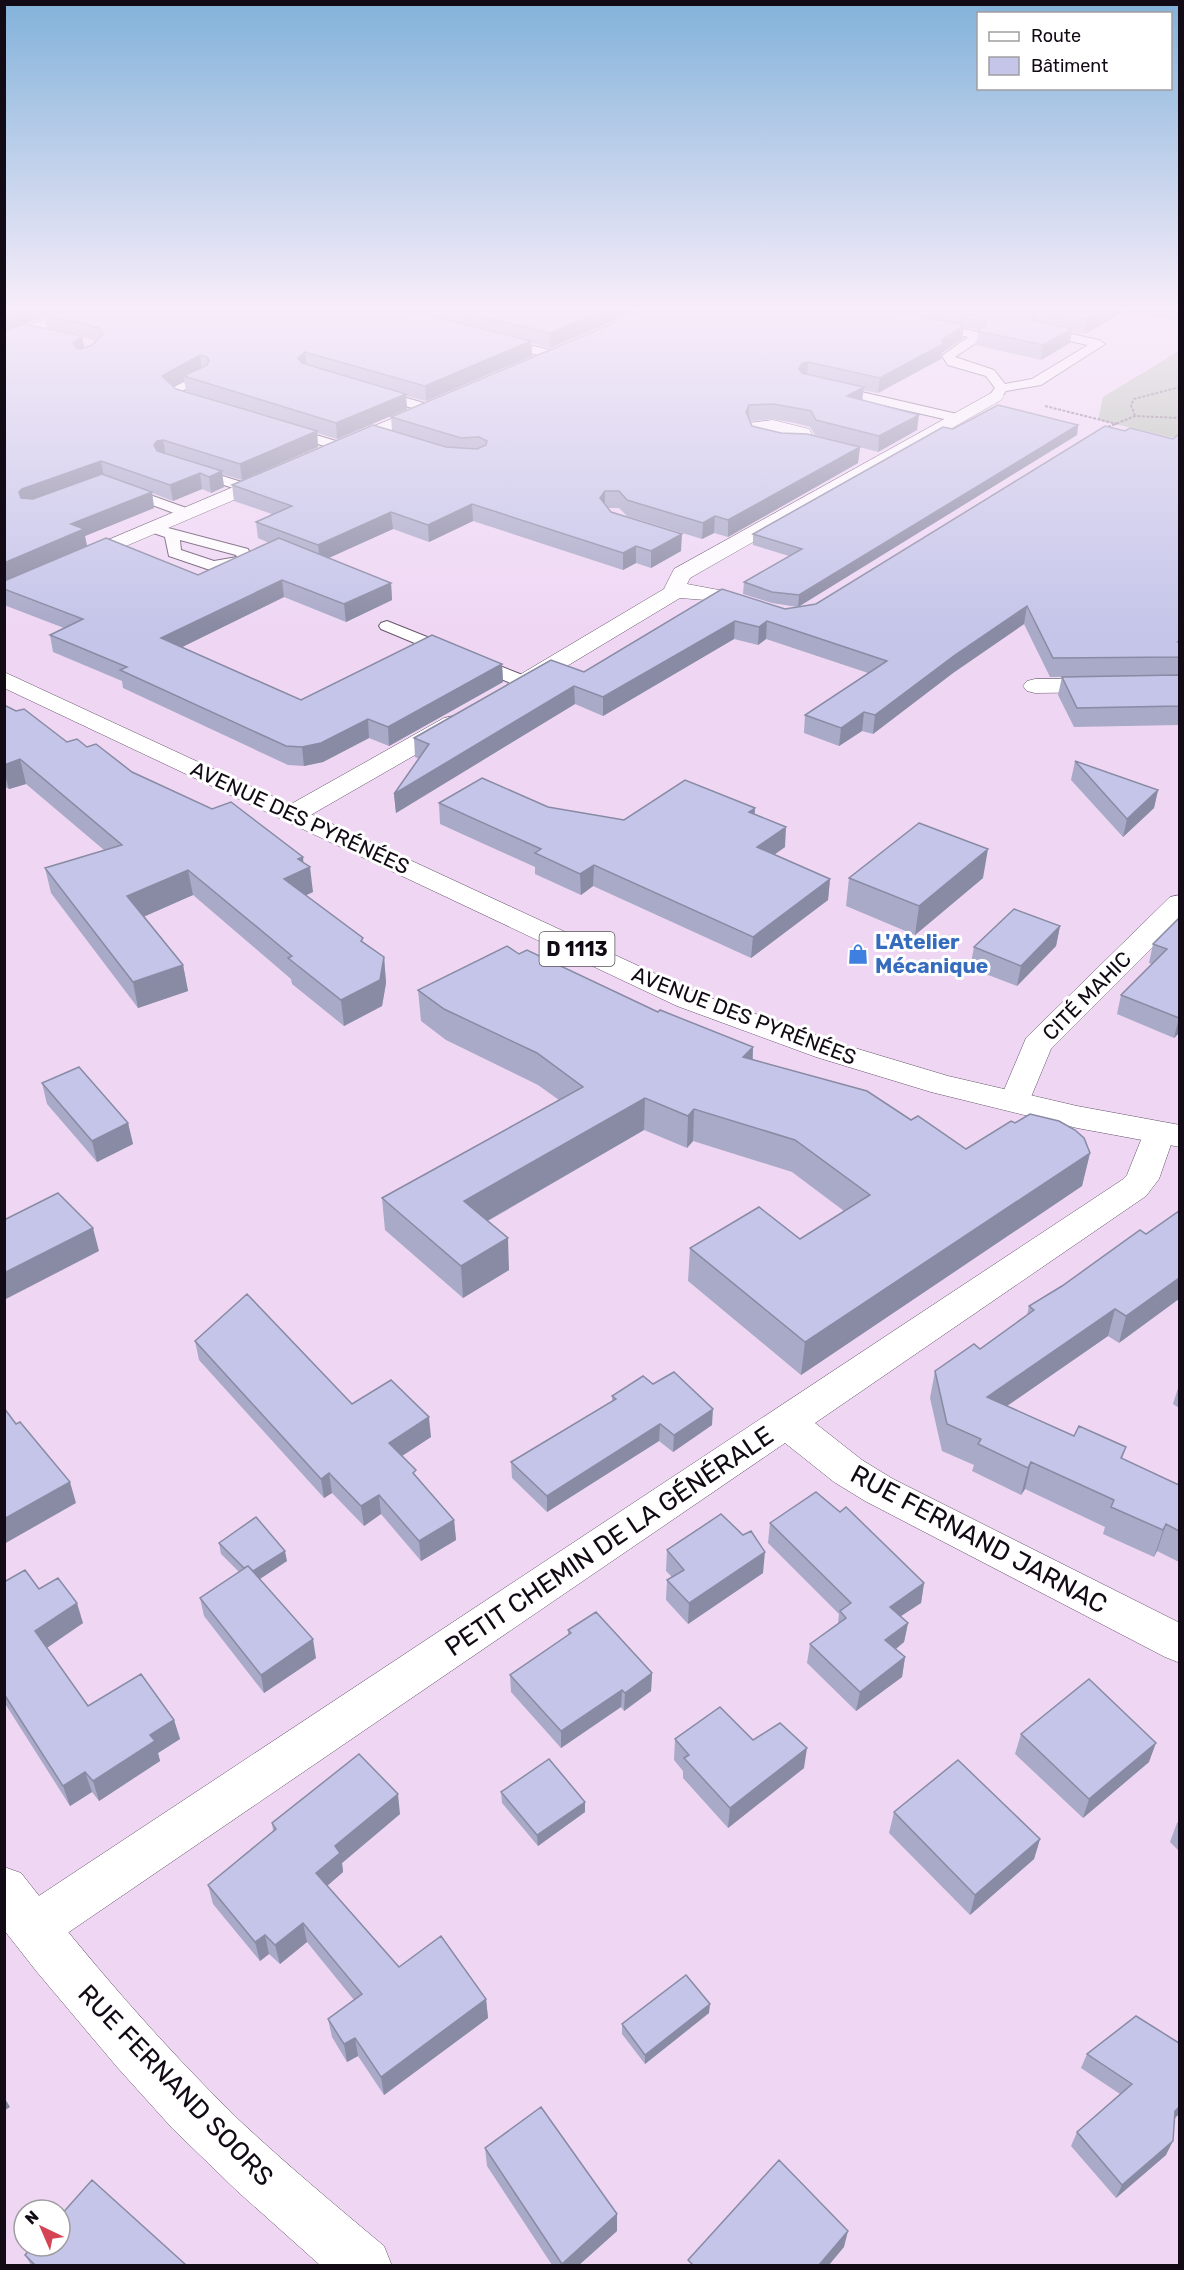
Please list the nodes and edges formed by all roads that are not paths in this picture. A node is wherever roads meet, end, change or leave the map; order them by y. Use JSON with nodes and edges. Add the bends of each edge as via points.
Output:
{"nodes":[{"id":1,"x":410,"y":417,"type":"edge"},
{"id":2,"x":952,"y":417,"type":"edge"},
{"id":3,"x":957,"y":418,"type":"joint"},
{"id":4,"x":274,"y":426,"type":"edge"},
{"id":5,"x":372,"y":433,"type":"junction"},
{"id":6,"x":394,"y":440,"type":"edge"},
{"id":7,"x":806,"y":441,"type":"edge"},
{"id":8,"x":341,"y":447,"type":"junction"},
{"id":9,"x":316,"y":457,"type":"edge"},
{"id":10,"x":881,"y":461,"type":"junction"},
{"id":11,"x":174,"y":464,"type":"edge"},
{"id":12,"x":296,"y":466,"type":"edge"},
{"id":13,"x":105,"y":483,"type":"edge"},
{"id":14,"x":246,"y":488,"type":"junction"},
{"id":15,"x":187,"y":513,"type":"junction"},
{"id":16,"x":153,"y":528,"type":"junction"},
{"id":17,"x":172,"y":535,"type":"dead end"},
{"id":18,"x":695,"y":546,"type":"dead end"},
{"id":19,"x":716,"y":553,"type":"junction"},
{"id":20,"x":4,"y":592,"type":"edge"},
{"id":21,"x":675,"y":592,"type":"junction"},
{"id":22,"x":773,"y":614,"type":"edge"},
{"id":23,"x":387,"y":626,"type":"dead end"},
{"id":24,"x":4,"y":679,"type":"edge"},
{"id":25,"x":524,"y":682,"type":"junction"},
{"id":26,"x":1179,"y":684,"type":"edge"},
{"id":27,"x":1035,"y":686,"type":"dead end"},
{"id":28,"x":497,"y":698,"type":"edge"},
{"id":29,"x":471,"y":712,"type":"edge"},
{"id":30,"x":293,"y":814,"type":"junction"},
{"id":31,"x":1179,"y":903,"type":"edge"},
{"id":32,"x":1015,"y":1102,"type":"junction"},
{"id":33,"x":1169,"y":1135,"type":"edge"},
{"id":34,"x":787,"y":1422,"type":"junction"},
{"id":35,"x":1179,"y":1644,"type":"edge"},
{"id":36,"x":19,"y":1909,"type":"edge"},
{"id":37,"x":364,"y":2265,"type":"edge"}],
"edges":[{"from":1,"to":5,"type":"street"},
{"from":2,"to":3,"type":"lane"},
{"from":3,"to":10,"type":"street"},
{"from":4,"to":8,"type":"lane"},
{"from":5,"to":6,"type":"lane"},
{"from":5,"to":8,"type":"street"},
{"from":7,"to":10,"type":"street"},
{"from":8,"to":9,"type":"street"},
{"from":10,"to":19,"type":"street"},
{"from":11,"to":14,"type":"lane"},
{"from":12,"to":14,"type":"street"},
{"from":13,"to":15,"type":"lane"},
{"from":14,"to":15,"type":"street"},
{"from":15,"to":16,"type":"street"},
{"from":16,"to":17,"type":"lane"},
{"from":16,"to":20,"type":"street"},
{"from":18,"to":19,"type":"street"},
{"from":19,"to":21,"type":"street","via":[[682,574]]},
{"from":21,"to":22,"type":"street","via":[[707,592]]},
{"from":21,"to":25,"type":"street"},
{"from":23,"to":25,"type":"lane"},
{"from":24,"to":30,"type":"street","name":"AVENUE DES PYRÉNÉES","number":"D 1113"},
{"from":25,"to":28,"type":"street"},
{"from":26,"to":27,"type":"street"},
{"from":29,"to":30,"type":"street"},
{"from":30,"to":32,"type":"street","name":"AVENUE DES PYRÉNÉES","number":"D 1113","via":[[688,1000],[827,1050],[942,1085]]},
{"from":31,"to":32,"type":"street","name":"CITÉ MAHIC","via":[[1037,1045]]},
{"from":32,"to":33,"type":"street","name":"AVENUE DES PYRÉNÉES","number":"D 1113"},
{"from":33,"to":34,"type":"street","name":"PETIT CHEMIN DE LA GÉNÉRALE","via":[[1134,1188]]},
{"from":34,"to":35,"type":"street","name":"RUE FERNAND JARNAC","via":[[848,1471],[879,1490]]},
{"from":34,"to":36,"type":"street","name":"PETIT CHEMIN DE LA GÉNÉRALE"},
{"from":36,"to":37,"type":"street","name":"RUE FERNAND SOORS","via":[[93,2003],[164,2081],[221,2139]]}]}
